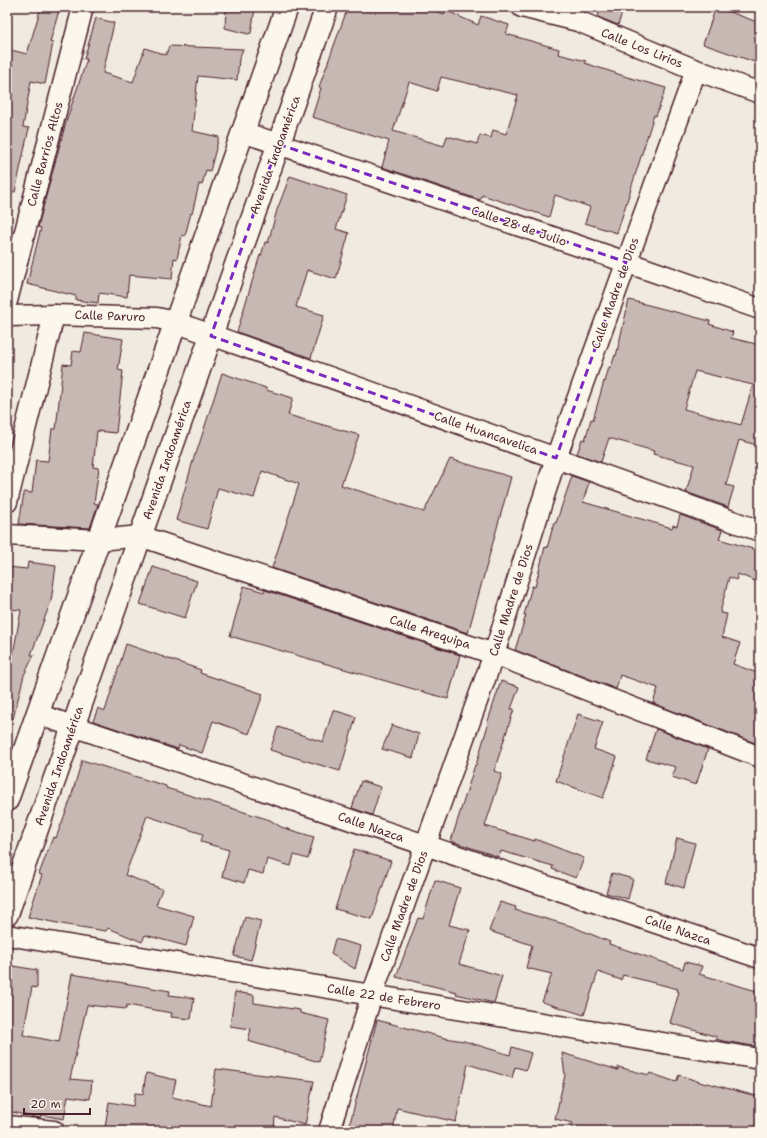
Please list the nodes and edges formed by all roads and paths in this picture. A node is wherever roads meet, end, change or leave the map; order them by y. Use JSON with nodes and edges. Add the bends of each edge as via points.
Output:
{"nodes":[{"id":1,"x":84,"y":7,"type":"edge"},
{"id":2,"x":287,"y":7,"type":"edge"},
{"id":3,"x":328,"y":7,"type":"edge"},
{"id":4,"x":522,"y":7,"type":"edge"},
{"id":5,"x":581,"y":14,"type":"edge"},
{"id":6,"x":696,"y":70,"type":"junction"},
{"id":7,"x":760,"y":94,"type":"edge"},
{"id":8,"x":243,"y":132,"type":"junction"},
{"id":9,"x":278,"y":144,"type":"junction"},
{"id":10,"x":626,"y":262,"type":"junction"},
{"id":11,"x":7,"y":301,"type":"edge"},
{"id":12,"x":760,"y":309,"type":"edge"},
{"id":13,"x":54,"y":315,"type":"junction"},
{"id":14,"x":7,"y":316,"type":"edge"},
{"id":15,"x":175,"y":322,"type":"junction"},
{"id":16,"x":211,"y":336,"type":"junction"},
{"id":17,"x":556,"y":458,"type":"junction"},
{"id":18,"x":7,"y":502,"type":"edge"},
{"id":19,"x":760,"y":531,"type":"edge"},
{"id":20,"x":7,"y":535,"type":"edge"},
{"id":21,"x":140,"y":536,"type":"junction"},
{"id":22,"x":99,"y":540,"type":"junction"},
{"id":23,"x":494,"y":654,"type":"junction"},
{"id":24,"x":37,"y":714,"type":"junction"},
{"id":25,"x":72,"y":726,"type":"junction"},
{"id":26,"x":760,"y":757,"type":"edge"},
{"id":27,"x":7,"y":800,"type":"edge"},
{"id":28,"x":426,"y":846,"type":"junction"},
{"id":29,"x":7,"y":914,"type":"edge"},
{"id":30,"x":7,"y":935,"type":"edge"},
{"id":31,"x":760,"y":958,"type":"edge"},
{"id":32,"x":372,"y":995,"type":"junction"},
{"id":33,"x":760,"y":1059,"type":"edge"},
{"id":34,"x":7,"y":1126,"type":"edge"},
{"id":35,"x":54,"y":1131,"type":"edge"},
{"id":36,"x":329,"y":1131,"type":"edge"}],
"edges":[{"from":1,"to":11,"type":"street","name":"Calle Barrios Altos"},
{"from":2,"to":8,"type":"street"},
{"from":3,"to":9,"type":"street","name":"Avenida Indoamérica"},
{"from":4,"to":5,"type":"street","name":"Calle Los Lirios"},
{"from":5,"to":6,"type":"street","name":"Calle Los Lirios"},
{"from":6,"to":7,"type":"street","name":"Calle Los Lirios"},
{"from":6,"to":10,"type":"street","name":"Calle Madre de Dios"},
{"from":8,"to":9,"type":"street","name":"Calle 28 de Julio"},
{"from":8,"to":15,"type":"street"},
{"from":9,"to":10,"type":"street","name":"Calle 28 de Julio"},
{"from":9,"to":16,"type":"street","name":"Avenida Indoamérica"},
{"from":10,"to":12,"type":"street","name":"Calle 28 de Julio"},
{"from":10,"to":17,"type":"street","name":"Calle Madre de Dios"},
{"from":13,"to":14,"type":"street","name":"Calle Paruro"},
{"from":13,"to":15,"type":"street","name":"Calle Paruro","via":[[157,318]]},
{"from":13,"to":18,"type":"street"},
{"from":15,"to":16,"type":"street","name":"Calle Paruro"},
{"from":15,"to":22,"type":"street"},
{"from":16,"to":17,"type":"street","name":"Calle Huancavelica"},
{"from":16,"to":21,"type":"street","name":"Avenida Indoamérica"},
{"from":17,"to":19,"type":"street","name":"Calle Huancavelica"},
{"from":17,"to":23,"type":"street","name":"Calle Madre de Dios"},
{"from":20,"to":22,"type":"street"},
{"from":21,"to":22,"type":"street"},
{"from":21,"to":23,"type":"street","name":"Calle Arequipa"},
{"from":21,"to":25,"type":"street","name":"Avenida Indoamérica"},
{"from":22,"to":24,"type":"street"},
{"from":23,"to":26,"type":"street","name":"Calle Arequipa"},
{"from":23,"to":28,"type":"street","name":"Calle Madre de Dios"},
{"from":24,"to":25,"type":"street","name":"Calle Nazca"},
{"from":24,"to":27,"type":"street"},
{"from":25,"to":28,"type":"street","name":"Calle Nazca"},
{"from":25,"to":29,"type":"street","name":"Avenida Indoamérica"},
{"from":28,"to":31,"type":"street","name":"Calle Nazca"},
{"from":28,"to":32,"type":"street","name":"Calle Madre de Dios"},
{"from":30,"to":32,"type":"street","name":"Calle 22 de Febrero"},
{"from":32,"to":33,"type":"street","name":"Calle 22 de Febrero"},
{"from":32,"to":36,"type":"street","name":"Calle Madre de Dios"},
{"from":34,"to":35,"type":"street"}]}
